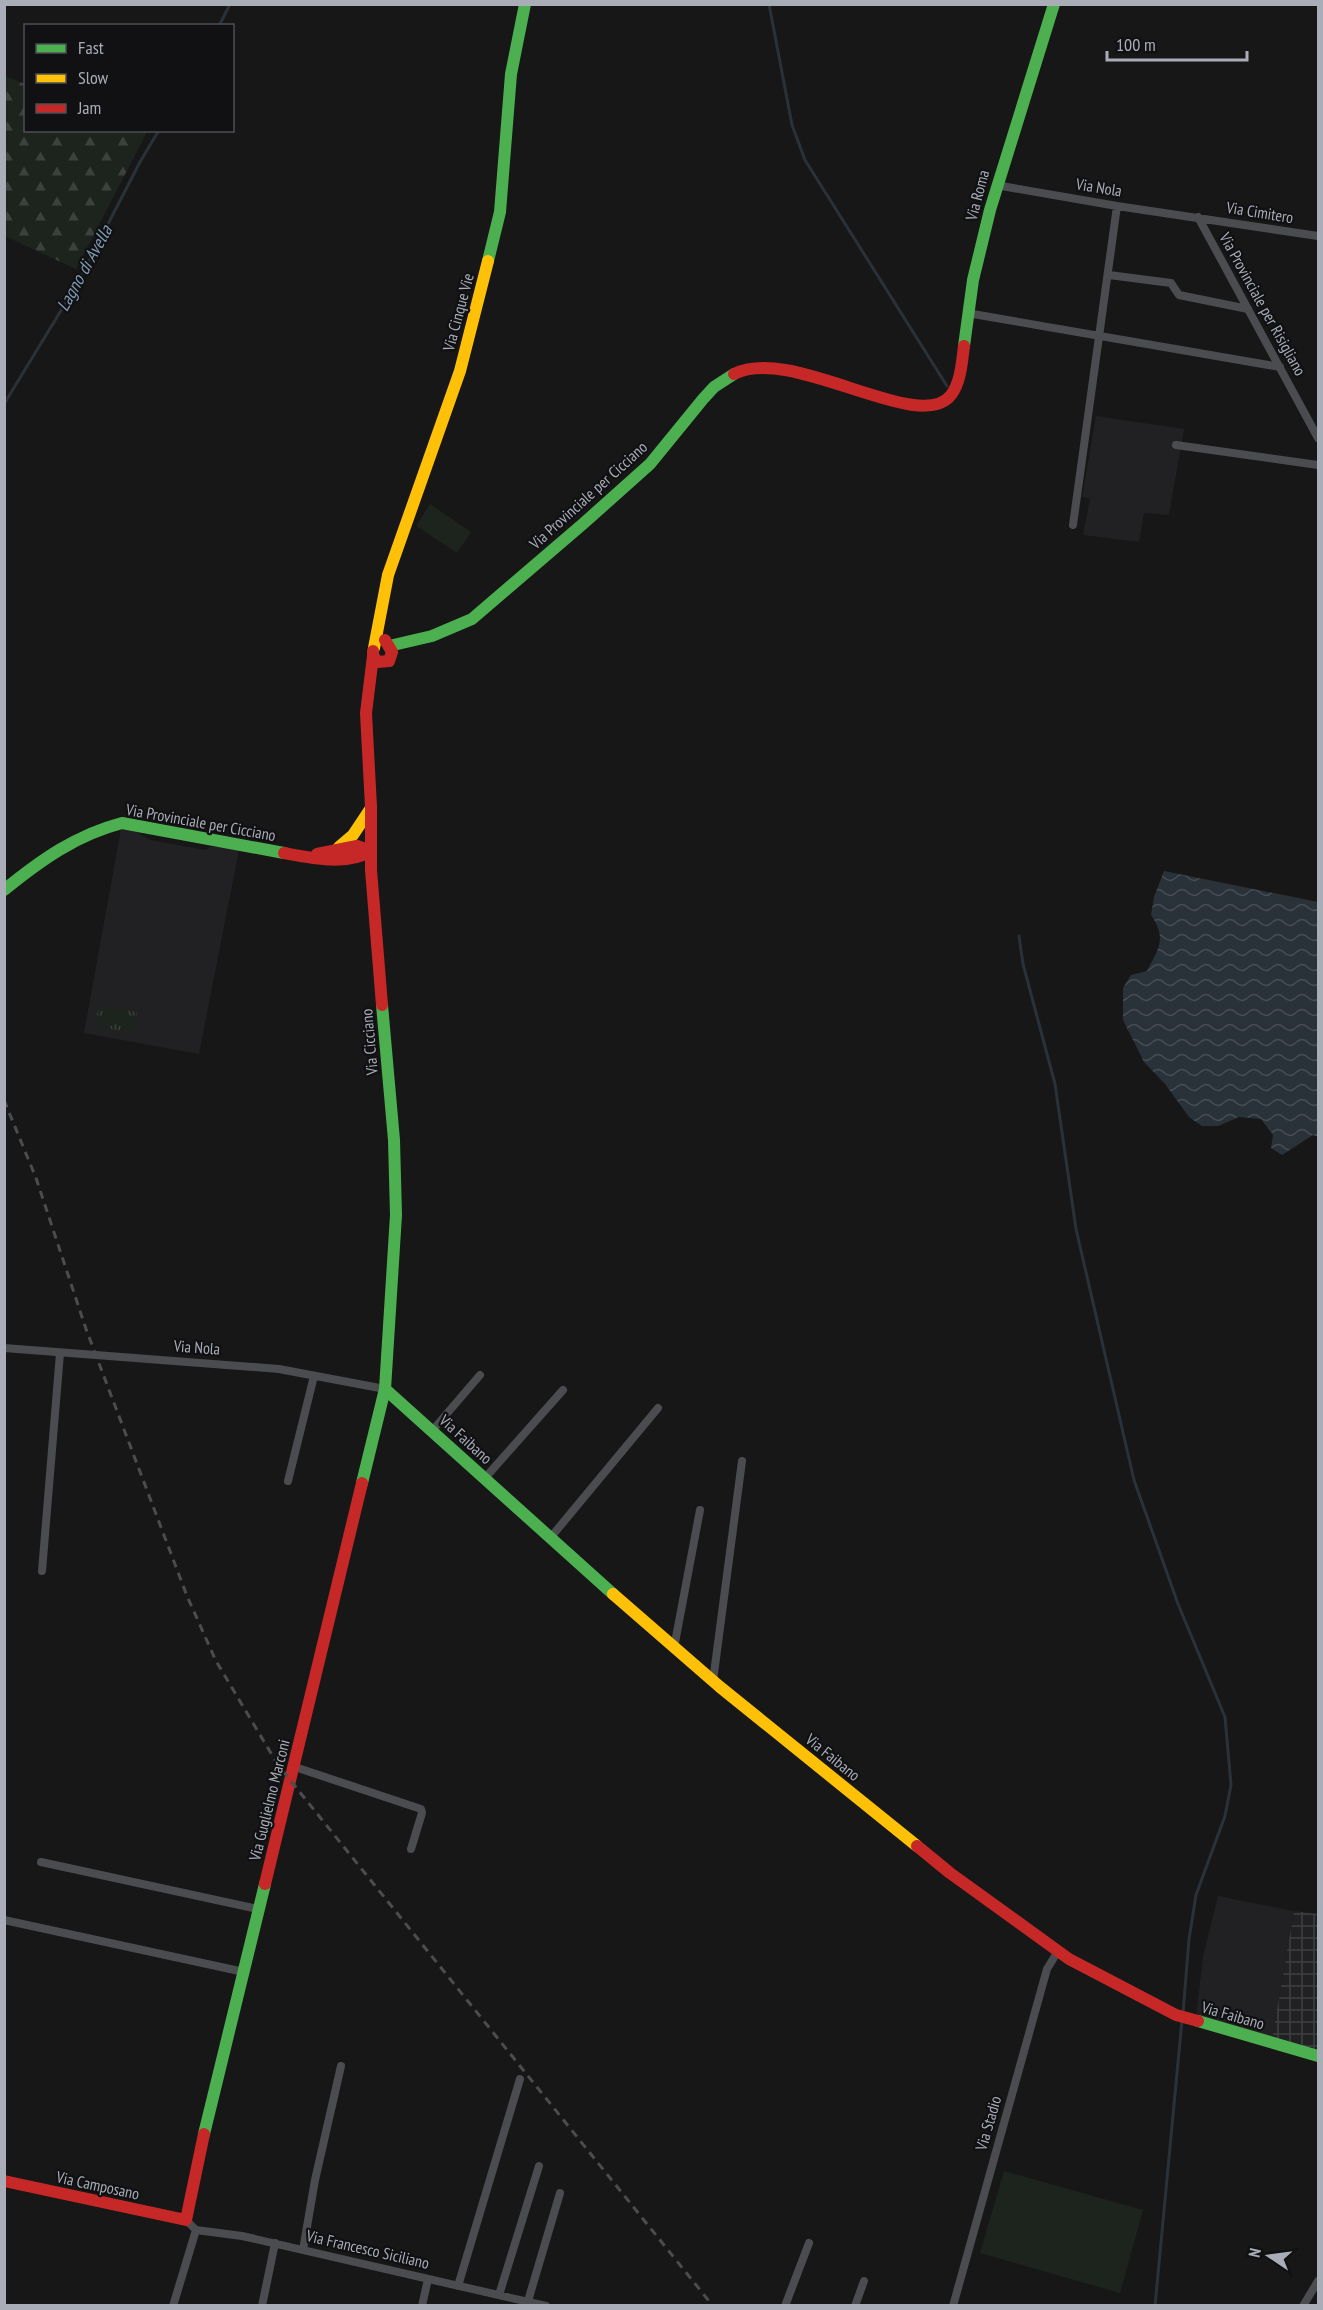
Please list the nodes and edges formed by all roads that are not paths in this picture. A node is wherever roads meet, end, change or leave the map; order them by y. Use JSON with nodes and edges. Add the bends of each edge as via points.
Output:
{"nodes":[{"id":1,"x":525,"y":4,"type":"edge"},
{"id":2,"x":1054,"y":4,"type":"edge"},
{"id":3,"x":996,"y":185,"type":"junction"},
{"id":4,"x":1118,"y":206,"type":"junction"},
{"id":5,"x":1198,"y":217,"type":"junction"},
{"id":6,"x":1318,"y":236,"type":"edge"},
{"id":7,"x":1108,"y":275,"type":"junction"},
{"id":8,"x":1248,"y":309,"type":"junction"},
{"id":9,"x":967,"y":313,"type":"junction"},
{"id":10,"x":1101,"y":336,"type":"junction"},
{"id":11,"x":1280,"y":367,"type":"junction"},
{"id":12,"x":950,"y":397,"type":"joint"},
{"id":13,"x":1318,"y":438,"type":"edge"},
{"id":14,"x":1176,"y":444,"type":"dead end"},
{"id":15,"x":1318,"y":465,"type":"edge"},
{"id":16,"x":1073,"y":525,"type":"dead end"},
{"id":17,"x":383,"y":652,"type":"junction"},
{"id":18,"x":372,"y":807,"type":"junction"},
{"id":19,"x":371,"y":851,"type":"junction"},
{"id":20,"x":340,"y":854,"type":"junction"},
{"id":21,"x":371,"y":870,"type":"junction"},
{"id":22,"x":4,"y":890,"type":"edge"},
{"id":23,"x":4,"y":1348,"type":"edge"},
{"id":24,"x":60,"y":1353,"type":"junction"},
{"id":25,"x":480,"y":1375,"type":"dead end"},
{"id":26,"x":314,"y":1376,"type":"junction"},
{"id":27,"x":385,"y":1389,"type":"junction"},
{"id":28,"x":563,"y":1390,"type":"dead end"},
{"id":29,"x":658,"y":1408,"type":"dead end"},
{"id":30,"x":432,"y":1431,"type":"junction"},
{"id":31,"x":742,"y":1461,"type":"dead end"},
{"id":32,"x":485,"y":1478,"type":"junction"},
{"id":33,"x":288,"y":1481,"type":"dead end"},
{"id":34,"x":700,"y":1510,"type":"dead end"},
{"id":35,"x":551,"y":1537,"type":"junction"},
{"id":36,"x":42,"y":1571,"type":"dead end"},
{"id":37,"x":674,"y":1648,"type":"junction"},
{"id":38,"x":713,"y":1681,"type":"junction"},
{"id":39,"x":295,"y":1767,"type":"junction"},
{"id":40,"x":411,"y":1849,"type":"dead end"},
{"id":41,"x":41,"y":1862,"type":"dead end"},
{"id":42,"x":258,"y":1909,"type":"junction"},
{"id":43,"x":4,"y":1920,"type":"edge"},
{"id":44,"x":1058,"y":1951,"type":"junction"},
{"id":45,"x":244,"y":1972,"type":"junction"},
{"id":46,"x":1318,"y":2056,"type":"edge"},
{"id":47,"x":341,"y":2066,"type":"dead end"},
{"id":48,"x":520,"y":2079,"type":"dead end"},
{"id":49,"x":539,"y":2166,"type":"dead end"},
{"id":50,"x":4,"y":2181,"type":"edge"},
{"id":51,"x":560,"y":2193,"type":"dead end"},
{"id":52,"x":186,"y":2220,"type":"junction"},
{"id":53,"x":196,"y":2230,"type":"junction"},
{"id":54,"x":275,"y":2243,"type":"junction"},
{"id":55,"x":809,"y":2243,"type":"dead end"},
{"id":56,"x":303,"y":2250,"type":"junction"},
{"id":57,"x":428,"y":2279,"type":"junction"},
{"id":58,"x":1318,"y":2281,"type":"edge"},
{"id":59,"x":864,"y":2282,"type":"dead end"},
{"id":60,"x":458,"y":2286,"type":"junction"},
{"id":61,"x":499,"y":2295,"type":"junction"},
{"id":62,"x":528,"y":2301,"type":"junction"},
{"id":63,"x":173,"y":2306,"type":"edge"},
{"id":64,"x":262,"y":2306,"type":"edge"},
{"id":65,"x":422,"y":2306,"type":"edge"},
{"id":66,"x":546,"y":2306,"type":"edge"},
{"id":67,"x":785,"y":2306,"type":"edge"},
{"id":68,"x":855,"y":2306,"type":"edge"},
{"id":69,"x":953,"y":2306,"type":"edge"},
{"id":70,"x":1303,"y":2306,"type":"edge"}],
"edges":[{"from":1,"to":17,"type":"street","name":"Via Cinque Vie","via":[[511,74],[498,223],[460,371],[388,575],[380,619]]},
{"from":2,"to":3,"type":"street","name":"Via Roma"},
{"from":3,"to":4,"type":"street","name":"Via Nola"},
{"from":3,"to":9,"type":"street","name":"Via Roma"},
{"from":4,"to":5,"type":"street","name":"Via Nola"},
{"from":4,"to":7,"type":"street"},
{"from":5,"to":6,"type":"street","name":"Via Cimitero"},
{"from":5,"to":8,"type":"street","name":"Via Provinciale per Risigliano"},
{"from":7,"to":8,"type":"street","via":[[1171,283],[1179,295]]},
{"from":7,"to":10,"type":"street"},
{"from":8,"to":11,"type":"street","name":"Via Provinciale per Risigliano"},
{"from":9,"to":10,"type":"street"},
{"from":9,"to":12,"type":"street","name":"Via Roma","via":[[961,373]]},
{"from":10,"to":11,"type":"street"},
{"from":10,"to":16,"type":"street"},
{"from":11,"to":13,"type":"street","name":"Via Provinciale per Risigliano"},
{"from":12,"to":17,"type":"street","name":"Via Provinciale per Cicciano","via":[[920,406],[909,405],[778,366],[741,370],[705,397],[652,461],[610,502],[472,619]]},
{"from":14,"to":15,"type":"street"},
{"from":17,"to":18,"type":"street","name":"Via Cicciano","via":[[369,692],[367,736]]},
{"from":18,"to":19,"type":"street","name":"Via Cicciano"},
{"from":18,"to":20,"type":"street","name":"Via Provinciale per Cicciano"},
{"from":19,"to":20,"type":"street","name":"Via Provinciale per Cicciano","via":[[357,846]]},
{"from":19,"to":21,"type":"street","name":"Via Cicciano"},
{"from":20,"to":21,"type":"street"},
{"from":20,"to":22,"type":"street","name":"Via Provinciale per Cicciano","via":[[303,857],[123,823],[77,837]]},
{"from":21,"to":27,"type":"street","name":"Via Cicciano","via":[[396,1183]]},
{"from":23,"to":24,"type":"street","name":"Via Nola"},
{"from":24,"to":26,"type":"street","name":"Via Nola","via":[[279,1369]]},
{"from":24,"to":36,"type":"street"},
{"from":25,"to":30,"type":"street"},
{"from":26,"to":27,"type":"street","name":"Via Nola"},
{"from":26,"to":33,"type":"street"},
{"from":27,"to":30,"type":"street","name":"Via Faibano"},
{"from":27,"to":39,"type":"street","name":"Via Guglielmo Marconi"},
{"from":28,"to":32,"type":"street"},
{"from":29,"to":35,"type":"street"},
{"from":30,"to":32,"type":"street","name":"Via Faibano"},
{"from":31,"to":38,"type":"street"},
{"from":32,"to":35,"type":"street","name":"Via Faibano"},
{"from":34,"to":37,"type":"street"},
{"from":35,"to":37,"type":"street","name":"Via Faibano"},
{"from":37,"to":38,"type":"street","name":"Via Faibano"},
{"from":38,"to":44,"type":"street","name":"Via Faibano","via":[[950,1873]]},
{"from":39,"to":40,"type":"street","via":[[422,1809]]},
{"from":39,"to":42,"type":"street","name":"Via Guglielmo Marconi"},
{"from":41,"to":42,"type":"street"},
{"from":42,"to":45,"type":"street","name":"Via Guglielmo Marconi"},
{"from":43,"to":45,"type":"street"},
{"from":44,"to":46,"type":"street","name":"Via Faibano","via":[[1176,2015]]},
{"from":44,"to":69,"type":"street","name":"Via Stadio","via":[[1047,1969]]},
{"from":45,"to":52,"type":"street","name":"Via Guglielmo Marconi"},
{"from":47,"to":56,"type":"street"},
{"from":48,"to":60,"type":"street"},
{"from":49,"to":61,"type":"street"},
{"from":50,"to":52,"type":"street","name":"Via Camposano"},
{"from":51,"to":62,"type":"street"},
{"from":52,"to":53,"type":"street"},
{"from":53,"to":54,"type":"street","name":"Via Francesco Siciliano"},
{"from":53,"to":63,"type":"street"},
{"from":54,"to":56,"type":"street","name":"Via Francesco Siciliano"},
{"from":54,"to":64,"type":"street"},
{"from":55,"to":67,"type":"street"},
{"from":56,"to":57,"type":"street","name":"Via Francesco Siciliano"},
{"from":57,"to":60,"type":"street","name":"Via Francesco Siciliano"},
{"from":57,"to":65,"type":"street"},
{"from":58,"to":70,"type":"street"},
{"from":59,"to":68,"type":"street"},
{"from":60,"to":61,"type":"street","name":"Via Francesco Siciliano"},
{"from":61,"to":62,"type":"street","name":"Via Francesco Siciliano"},
{"from":62,"to":66,"type":"street","name":"Via Francesco Siciliano"}]}
